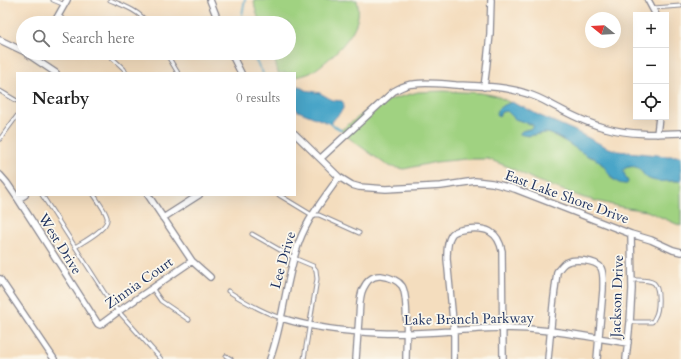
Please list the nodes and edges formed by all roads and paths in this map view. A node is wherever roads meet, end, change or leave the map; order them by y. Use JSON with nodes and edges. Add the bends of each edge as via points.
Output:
{"nodes":[{"id":1,"x":53,"y":0,"type":"edge"},
{"id":2,"x":110,"y":0,"type":"edge"},
{"id":3,"x":210,"y":0,"type":"edge"},
{"id":4,"x":491,"y":0,"type":"edge"},
{"id":5,"x":648,"y":0,"type":"edge"},
{"id":6,"x":66,"y":3,"type":"edge"},
{"id":7,"x":681,"y":6,"type":"edge"},
{"id":8,"x":653,"y":8,"type":"junction"},
{"id":9,"x":655,"y":12,"type":"edge"},
{"id":10,"x":59,"y":16,"type":"edge"},
{"id":11,"x":141,"y":16,"type":"edge"},
{"id":12,"x":216,"y":16,"type":"edge"},
{"id":13,"x":0,"y":40,"type":"edge"},
{"id":14,"x":16,"y":48,"type":"edge"},
{"id":15,"x":41,"y":60,"type":"edge"},
{"id":16,"x":114,"y":60,"type":"edge"},
{"id":17,"x":170,"y":60,"type":"edge"},
{"id":18,"x":234,"y":60,"type":"edge"},
{"id":19,"x":55,"y":72,"type":"edge"},
{"id":20,"x":126,"y":72,"type":"edge"},
{"id":21,"x":177,"y":72,"type":"edge"},
{"id":22,"x":240,"y":72,"type":"edge"},
{"id":23,"x":484,"y":87,"type":"junction"},
{"id":24,"x":0,"y":91,"type":"edge"},
{"id":25,"x":16,"y":100,"type":"edge"},
{"id":26,"x":16,"y":117,"type":"edge"},
{"id":27,"x":659,"y":120,"type":"edge"},
{"id":28,"x":681,"y":133,"type":"edge"},
{"id":29,"x":657,"y":134,"type":"junction"},
{"id":30,"x":296,"y":135,"type":"edge"},
{"id":31,"x":0,"y":139,"type":"edge"},
{"id":32,"x":321,"y":158,"type":"junction"},
{"id":33,"x":0,"y":175,"type":"edge"},
{"id":34,"x":339,"y":177,"type":"junction"},
{"id":35,"x":24,"y":196,"type":"edge"},
{"id":36,"x":43,"y":196,"type":"edge"},
{"id":37,"x":95,"y":196,"type":"edge"},
{"id":38,"x":149,"y":196,"type":"edge"},
{"id":39,"x":197,"y":196,"type":"edge"},
{"id":40,"x":281,"y":196,"type":"edge"},
{"id":41,"x":18,"y":200,"type":"junction"},
{"id":42,"x":312,"y":216,"type":"junction"},
{"id":43,"x":162,"y":218,"type":"junction"},
{"id":44,"x":359,"y":233,"type":"dead end"},
{"id":45,"x":252,"y":234,"type":"dead end"},
{"id":46,"x":632,"y":234,"type":"junction"},
{"id":47,"x":75,"y":247,"type":"junction"},
{"id":48,"x":681,"y":252,"type":"edge"},
{"id":49,"x":294,"y":258,"type":"junction"},
{"id":50,"x":192,"y":261,"type":"junction"},
{"id":51,"x":210,"y":277,"type":"dead end"},
{"id":52,"x":0,"y":279,"type":"edge"},
{"id":53,"x":632,"y":280,"type":"junction"},
{"id":54,"x":152,"y":288,"type":"junction"},
{"id":55,"x":228,"y":291,"type":"dead end"},
{"id":56,"x":119,"y":311,"type":"junction"},
{"id":57,"x":281,"y":318,"type":"junction"},
{"id":58,"x":189,"y":320,"type":"dead end"},
{"id":59,"x":630,"y":322,"type":"junction"},
{"id":60,"x":100,"y":325,"type":"joint"},
{"id":61,"x":310,"y":326,"type":"junction"},
{"id":62,"x":503,"y":328,"type":"junction"},
{"id":63,"x":454,"y":331,"type":"junction"},
{"id":64,"x":551,"y":331,"type":"junction"},
{"id":65,"x":358,"y":332,"type":"junction"},
{"id":66,"x":406,"y":333,"type":"junction"},
{"id":67,"x":599,"y":339,"type":"junction"},
{"id":68,"x":628,"y":343,"type":"junction"},
{"id":69,"x":226,"y":356,"type":"dead end"},
{"id":70,"x":54,"y":359,"type":"edge"},
{"id":71,"x":161,"y":359,"type":"edge"},
{"id":72,"x":231,"y":359,"type":"edge"},
{"id":73,"x":270,"y":359,"type":"edge"},
{"id":74,"x":304,"y":359,"type":"edge"},
{"id":75,"x":356,"y":359,"type":"edge"},
{"id":76,"x":406,"y":359,"type":"edge"},
{"id":77,"x":454,"y":359,"type":"edge"},
{"id":78,"x":503,"y":359,"type":"edge"},
{"id":79,"x":548,"y":359,"type":"edge"},
{"id":80,"x":597,"y":359,"type":"edge"},
{"id":81,"x":626,"y":359,"type":"edge"}],
"edges":[{"from":1,"to":6,"type":"lane"},
{"from":2,"to":11,"type":"lane"},
{"from":3,"to":12,"type":"street"},
{"from":4,"to":23,"type":"street"},
{"from":5,"to":8,"type":"street"},
{"from":6,"to":10,"type":"street"},
{"from":7,"to":8,"type":"lane"},
{"from":8,"to":9,"type":"street"},
{"from":13,"to":14,"type":"street"},
{"from":15,"to":19,"type":"street"},
{"from":16,"to":20,"type":"lane"},
{"from":17,"to":21,"type":"lane"},
{"from":18,"to":22,"type":"street"},
{"from":23,"to":29,"type":"street","via":[[528,94],[574,117],[604,128]]},
{"from":23,"to":32,"type":"street","via":[[413,84],[394,91]]},
{"from":24,"to":25,"type":"lane"},
{"from":26,"to":31,"type":"lane"},
{"from":27,"to":29,"type":"street"},
{"from":28,"to":29,"type":"street"},
{"from":30,"to":32,"type":"street","name":"East Lake Shore Drive"},
{"from":32,"to":34,"type":"street","name":"East Lake Shore Drive"},
{"from":33,"to":41,"type":"street","name":"West Drive"},
{"from":34,"to":42,"type":"street","name":"Lee Drive"},
{"from":34,"to":46,"type":"street","name":"East Lake Shore Drive","via":[[352,185],[370,189],[492,182]]},
{"from":35,"to":41,"type":"street"},
{"from":36,"to":47,"type":"lane"},
{"from":37,"to":47,"type":"lane","via":[[108,219],[107,222]]},
{"from":38,"to":43,"type":"street"},
{"from":39,"to":43,"type":"street"},
{"from":40,"to":42,"type":"lane"},
{"from":41,"to":60,"type":"street","name":"West Drive","via":[[85,306]]},
{"from":42,"to":44,"type":"lane","via":[[320,215]]},
{"from":42,"to":49,"type":"street","name":"Lee Drive"},
{"from":43,"to":50,"type":"street"},
{"from":45,"to":49,"type":"lane"},
{"from":46,"to":48,"type":"street","name":"East Lake Shore Drive"},
{"from":46,"to":53,"type":"street","name":"Jackson Drive"},
{"from":47,"to":56,"type":"lane","via":[[111,303]]},
{"from":49,"to":57,"type":"street","name":"Lee Drive"},
{"from":49,"to":61,"type":"lane","via":[[313,266],[317,274]]},
{"from":50,"to":51,"type":"street"},
{"from":50,"to":54,"type":"street","name":"Zinnia Court"},
{"from":52,"to":70,"type":"street"},
{"from":53,"to":59,"type":"street","name":"Jackson Drive"},
{"from":53,"to":59,"type":"lane","via":[[654,283],[657,288],[658,305],[652,322]]},
{"from":54,"to":56,"type":"street","name":"Zinnia Court"},
{"from":54,"to":58,"type":"lane","via":[[161,301]]},
{"from":55,"to":57,"type":"lane","via":[[253,306]]},
{"from":56,"to":60,"type":"street","name":"Zinnia Court"},
{"from":56,"to":71,"type":"lane"},
{"from":57,"to":61,"type":"street","name":"Lake Branch Parkway"},
{"from":57,"to":73,"type":"street","name":"Lee Drive"},
{"from":59,"to":68,"type":"street","name":"Jackson Drive"},
{"from":61,"to":65,"type":"street","name":"Lake Branch Parkway"},
{"from":61,"to":74,"type":"lane"},
{"from":62,"to":63,"type":"street","name":"Lake Branch Parkway"},
{"from":62,"to":63,"type":"street","via":[[501,246],[494,234],[473,228],[454,232],[447,248]]},
{"from":62,"to":64,"type":"street","name":"Lake Branch Parkway"},
{"from":62,"to":78,"type":"street"},
{"from":63,"to":66,"type":"street","name":"Lake Branch Parkway"},
{"from":63,"to":77,"type":"street"},
{"from":64,"to":67,"type":"street","name":"Lake Branch Parkway"},
{"from":64,"to":67,"type":"street","via":[[555,284],[560,268],[570,261],[591,262],[600,267],[603,279]]},
{"from":64,"to":79,"type":"street"},
{"from":65,"to":66,"type":"street","name":"Lake Branch Parkway"},
{"from":65,"to":66,"type":"street","via":[[362,291],[370,279],[378,276],[393,279],[402,287],[406,303]]},
{"from":65,"to":75,"type":"street"},
{"from":66,"to":76,"type":"street"},
{"from":67,"to":68,"type":"street","name":"Lake Branch Parkway"},
{"from":67,"to":80,"type":"street"},
{"from":68,"to":81,"type":"street","name":"Jackson Drive"},
{"from":69,"to":72,"type":"lane"}]}
